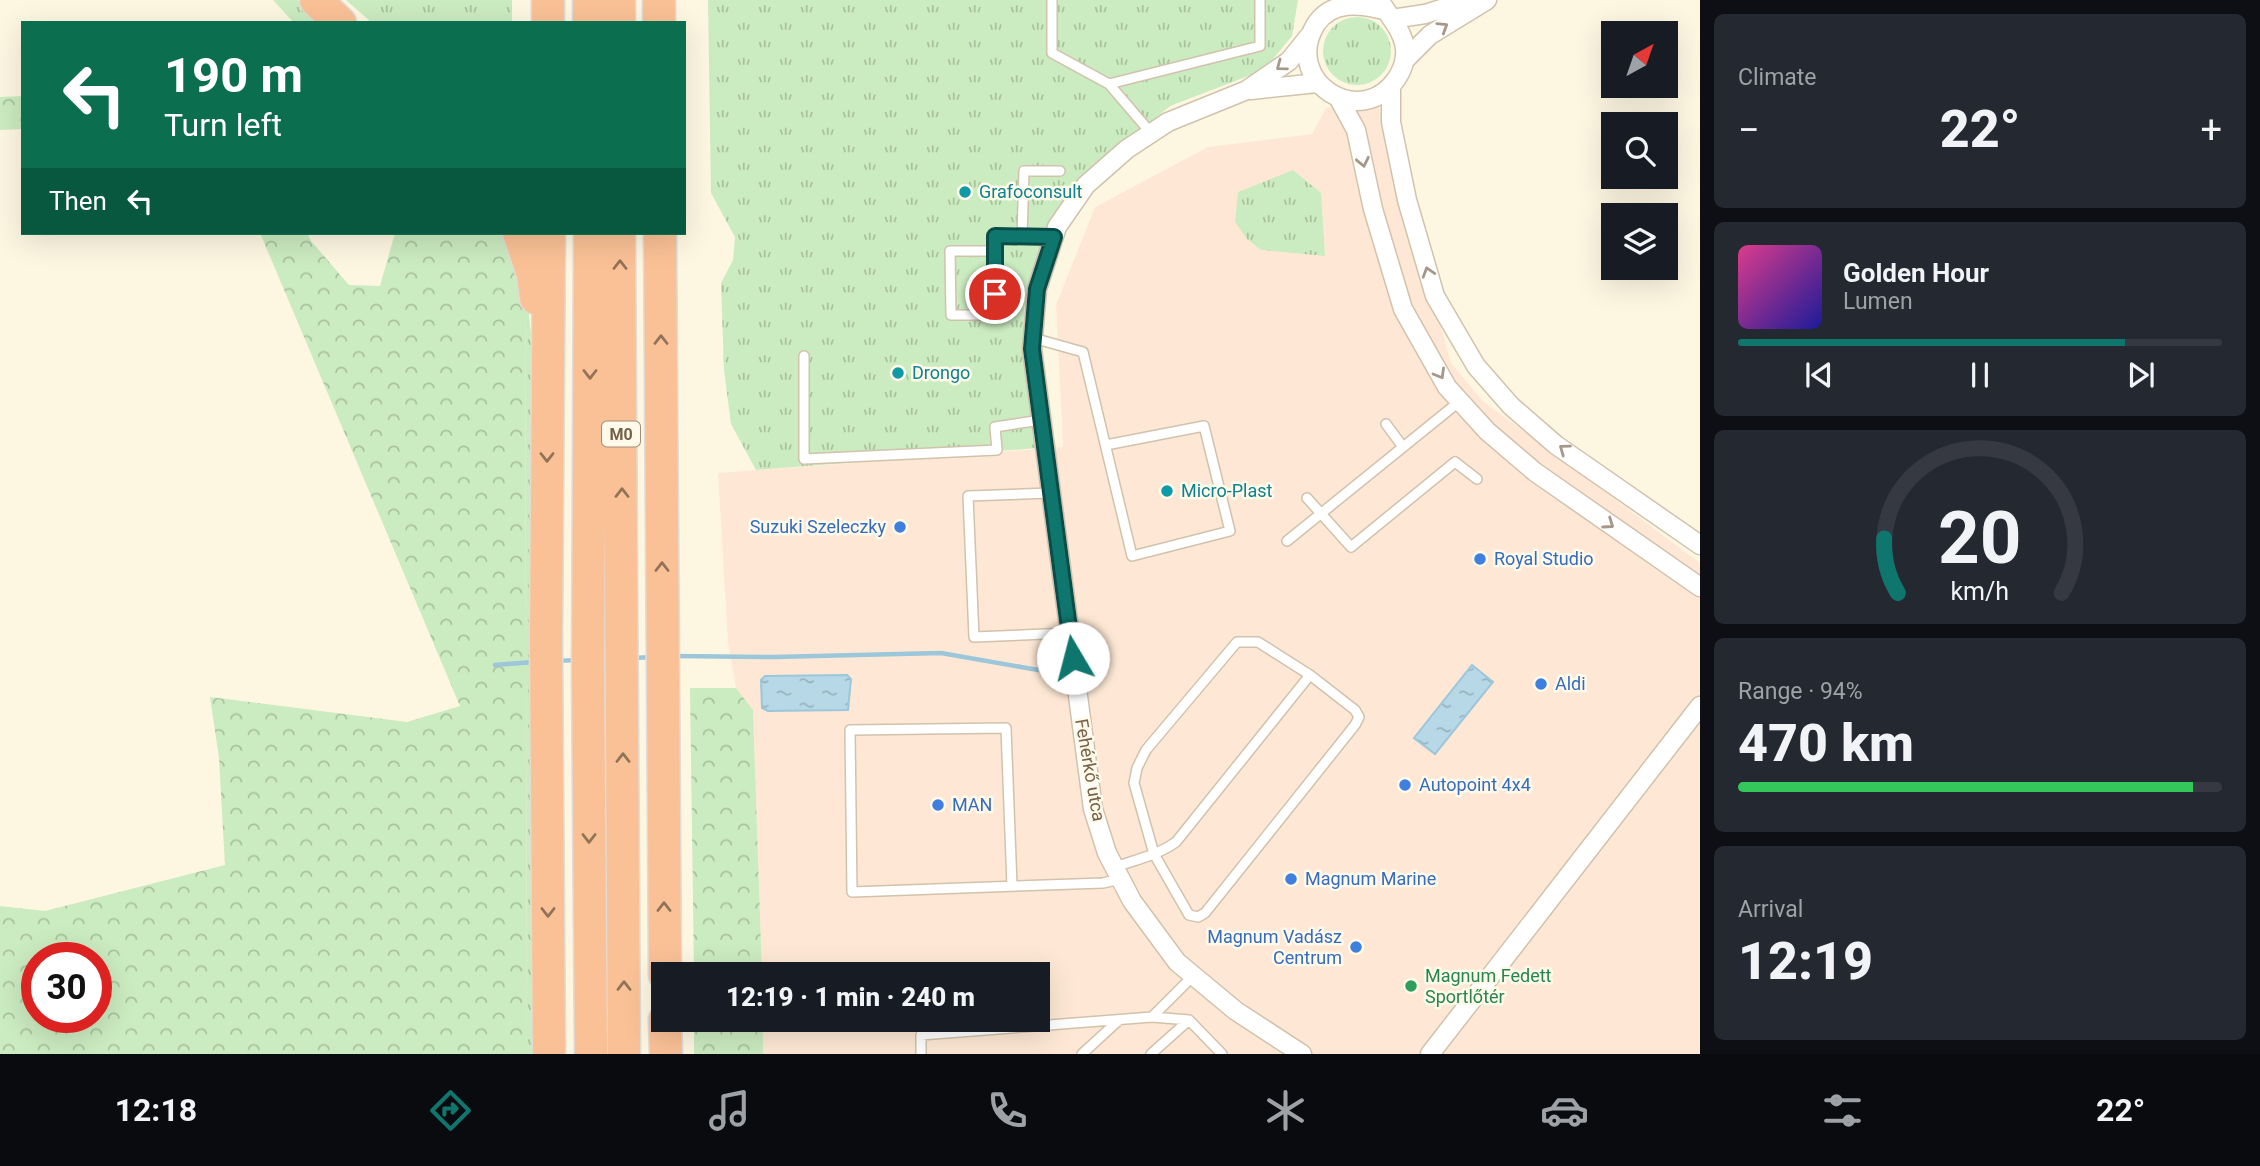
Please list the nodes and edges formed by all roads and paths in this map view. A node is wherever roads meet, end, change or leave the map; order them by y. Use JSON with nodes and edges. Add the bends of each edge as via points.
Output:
{"nodes":[{"id":1,"x":316,"y":0,"type":"edge"},
{"id":2,"x":548,"y":0,"type":"edge"},
{"id":3,"x":589,"y":0,"type":"edge"},
{"id":4,"x":620,"y":0,"type":"edge"},
{"id":5,"x":659,"y":0,"type":"edge"},
{"id":6,"x":1052,"y":0,"type":"edge"},
{"id":7,"x":1260,"y":0,"type":"edge"},
{"id":8,"x":1322,"y":0,"type":"edge"},
{"id":9,"x":1469,"y":0,"type":"edge"},
{"id":10,"x":1487,"y":0,"type":"edge"},
{"id":11,"x":1385,"y":10,"type":"edge"},
{"id":12,"x":338,"y":21,"type":"edge"},
{"id":13,"x":548,"y":21,"type":"edge"},
{"id":14,"x":589,"y":21,"type":"edge"},
{"id":15,"x":619,"y":21,"type":"edge"},
{"id":16,"x":659,"y":21,"type":"edge"},
{"id":17,"x":1314,"y":28,"type":"junction"},
{"id":18,"x":1404,"y":61,"type":"junction"},
{"id":19,"x":1317,"y":83,"type":"junction"},
{"id":20,"x":1110,"y":84,"type":"junction"},
{"id":21,"x":1391,"y":87,"type":"junction"},
{"id":22,"x":1247,"y":90,"type":"junction"},
{"id":23,"x":1339,"y":99,"type":"junction"},
{"id":24,"x":1151,"y":133,"type":"junction"},
{"id":25,"x":1060,"y":171,"type":"dead end"},
{"id":26,"x":520,"y":235,"type":"edge"},
{"id":27,"x":549,"y":235,"type":"edge"},
{"id":28,"x":590,"y":235,"type":"edge"},
{"id":29,"x":620,"y":235,"type":"edge"},
{"id":30,"x":660,"y":235,"type":"edge"},
{"id":31,"x":1022,"y":236,"type":"junction"},
{"id":32,"x":1054,"y":237,"type":"junction"},
{"id":33,"x":995,"y":251,"type":"junction"},
{"id":34,"x":1033,"y":338,"type":"junction"},
{"id":35,"x":804,"y":356,"type":"dead end"},
{"id":36,"x":547,"y":365,"type":"junction"},
{"id":37,"x":1460,"y":401,"type":"junction"},
{"id":38,"x":1041,"y":420,"type":"junction"},
{"id":39,"x":1386,"y":424,"type":"dead end"},
{"id":40,"x":1106,"y":446,"type":"junction"},
{"id":41,"x":1403,"y":447,"type":"junction"},
{"id":42,"x":1477,"y":479,"type":"dead end"},
{"id":43,"x":1050,"y":493,"type":"junction"},
{"id":44,"x":1307,"y":498,"type":"dead end"},
{"id":45,"x":1321,"y":513,"type":"junction"},
{"id":46,"x":1287,"y":541,"type":"dead end"},
{"id":47,"x":1700,"y":545,"type":"edge"},
{"id":48,"x":1700,"y":587,"type":"edge"},
{"id":49,"x":1069,"y":633,"type":"junction"},
{"id":50,"x":1310,"y":675,"type":"junction"},
{"id":51,"x":1700,"y":706,"type":"edge"},
{"id":52,"x":1154,"y":854,"type":"junction"},
{"id":53,"x":1118,"y":873,"type":"junction"},
{"id":54,"x":1012,"y":886,"type":"junction"},
{"id":55,"x":665,"y":962,"type":"edge"},
{"id":56,"x":1194,"y":976,"type":"junction"},
{"id":57,"x":1152,"y":1017,"type":"junction"},
{"id":58,"x":1119,"y":1020,"type":"junction"},
{"id":59,"x":1189,"y":1020,"type":"junction"},
{"id":60,"x":665,"y":1032,"type":"edge"},
{"id":61,"x":549,"y":1054,"type":"edge"},
{"id":62,"x":591,"y":1054,"type":"edge"},
{"id":63,"x":624,"y":1054,"type":"edge"},
{"id":64,"x":666,"y":1054,"type":"edge"},
{"id":65,"x":921,"y":1054,"type":"edge"},
{"id":66,"x":1082,"y":1054,"type":"edge"},
{"id":67,"x":1151,"y":1054,"type":"edge"},
{"id":68,"x":1222,"y":1054,"type":"edge"},
{"id":69,"x":1302,"y":1054,"type":"edge"},
{"id":70,"x":1430,"y":1054,"type":"edge"}],
"edges":[{"from":1,"to":12,"type":"highway"},
{"from":2,"to":13,"type":"highway"},
{"from":3,"to":14,"type":"highway"},
{"from":4,"to":15,"type":"highway"},
{"from":5,"to":16,"type":"highway"},
{"from":6,"to":20,"type":"lane","via":[[1052,53]]},
{"from":7,"to":20,"type":"lane","via":[[1260,46]]},
{"from":8,"to":17,"type":"street"},
{"from":9,"to":11,"type":"street","via":[[1425,14]]},
{"from":18,"to":10,"type":"street","one_way":true,"via":[[1430,35]]},
{"from":11,"to":17,"type":"street","via":[[1357,3],[1343,5],[1327,12]]},
{"from":11,"to":18,"type":"street","via":[[1402,37]]},
{"from":17,"to":19,"type":"street","via":[[1307,48],[1308,65]]},
{"from":17,"to":22,"type":"street","one_way":true,"via":[[1289,61]]},
{"from":18,"to":21,"type":"street"},
{"from":19,"to":22,"type":"street"},
{"from":19,"to":23,"type":"street"},
{"from":20,"to":24,"type":"lane"},
{"from":21,"to":23,"type":"street","via":[[1362,101]]},
{"from":47,"to":21,"type":"street","one_way":true,"via":[[1556,444],[1476,366],[1435,296],[1407,201],[1391,122]]},
{"from":22,"to":24,"type":"street","name":"Fehérkő utca"},
{"from":23,"to":37,"type":"street","one_way":true,"via":[[1356,130],[1373,209],[1403,309],[1447,387]]},
{"from":24,"to":32,"type":"street","name":"Fehérkő utca","via":[[1086,185]]},
{"from":25,"to":31,"type":"lane","via":[[1024,171]]},
{"from":26,"to":36,"type":"highway","via":[[533,274]]},
{"from":27,"to":36,"type":"highway"},
{"from":28,"to":62,"type":"highway","number":"M0","one_way":true},
{"from":63,"to":29,"type":"highway","number":"M0","one_way":true},
{"from":55,"to":30,"type":"highway","one_way":true},
{"from":31,"to":32,"type":"lane"},
{"from":31,"to":33,"type":"lane","via":[[995,236]]},
{"from":32,"to":34,"type":"street","name":"Fehérkő utca","via":[[1037,289]]},
{"from":33,"to":33,"type":"lane","via":[[995,316],[951,315],[950,251]]},
{"from":34,"to":38,"type":"street","name":"Fehérkő utca"},
{"from":34,"to":40,"type":"lane","via":[[1083,352]]},
{"from":35,"to":38,"type":"lane","via":[[804,460],[997,450],[995,427]]},
{"from":36,"to":61,"type":"highway","one_way":true},
{"from":37,"to":41,"type":"lane"},
{"from":37,"to":48,"type":"street","one_way":true,"via":[[1535,472]]},
{"from":38,"to":43,"type":"street","name":"Fehérkő utca"},
{"from":39,"to":41,"type":"lane"},
{"from":40,"to":40,"type":"lane","via":[[1132,556],[1230,531],[1204,426]]},
{"from":41,"to":45,"type":"lane"},
{"from":42,"to":45,"type":"lane","via":[[1455,462],[1351,547]]},
{"from":43,"to":49,"type":"street","name":"Fehérkő utca"},
{"from":43,"to":49,"type":"lane","via":[[968,496],[974,637]]},
{"from":44,"to":45,"type":"lane"},
{"from":45,"to":46,"type":"lane"},
{"from":49,"to":53,"type":"street","name":"Fehérkő utca","via":[[1093,809]]},
{"from":50,"to":52,"type":"lane","via":[[1176,842]]},
{"from":50,"to":52,"type":"lane","via":[[1258,642],[1237,642],[1146,750],[1137,768],[1134,783]]},
{"from":50,"to":52,"type":"lane","via":[[1359,717],[1205,914],[1189,915]]},
{"from":51,"to":70,"type":"street"},
{"from":52,"to":53,"type":"lane"},
{"from":53,"to":54,"type":"lane","via":[[1103,883]]},
{"from":53,"to":56,"type":"street","name":"Fehérkő utca","via":[[1132,901],[1177,962]]},
{"from":54,"to":54,"type":"lane","via":[[852,892],[850,730],[1006,728]]},
{"from":56,"to":57,"type":"lane"},
{"from":56,"to":69,"type":"street","name":"Fehérkő utca"},
{"from":57,"to":58,"type":"lane"},
{"from":57,"to":59,"type":"lane"},
{"from":58,"to":65,"type":"lane","via":[[921,1035]]},
{"from":58,"to":66,"type":"lane"},
{"from":59,"to":67,"type":"lane"},
{"from":59,"to":68,"type":"lane"},
{"from":60,"to":64,"type":"highway"}]}
